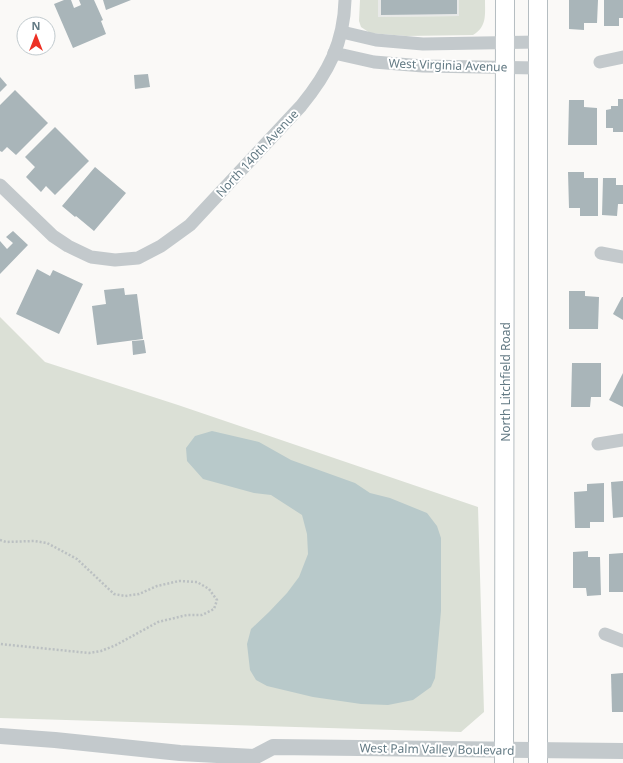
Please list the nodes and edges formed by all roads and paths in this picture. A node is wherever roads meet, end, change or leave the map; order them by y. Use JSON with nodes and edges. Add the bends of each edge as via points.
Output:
{"nodes":[{"id":1,"x":345,"y":0,"type":"edge"},
{"id":2,"x":505,"y":0,"type":"edge"},
{"id":3,"x":538,"y":0,"type":"edge"},
{"id":4,"x":342,"y":32,"type":"junction"},
{"id":5,"x":505,"y":42,"type":"junction"},
{"id":6,"x":538,"y":42,"type":"junction"},
{"id":7,"x":334,"y":53,"type":"junction"},
{"id":8,"x":623,"y":57,"type":"edge"},
{"id":9,"x":600,"y":62,"type":"dead end"},
{"id":10,"x":505,"y":67,"type":"junction"},
{"id":11,"x":538,"y":68,"type":"junction"},
{"id":12,"x":0,"y":185,"type":"edge"},
{"id":13,"x":602,"y":253,"type":"dead end"},
{"id":14,"x":623,"y":257,"type":"edge"},
{"id":15,"x":623,"y":440,"type":"edge"},
{"id":16,"x":598,"y":444,"type":"dead end"},
{"id":17,"x":0,"y":540,"type":"edge"},
{"id":18,"x":605,"y":634,"type":"dead end"},
{"id":19,"x":623,"y":641,"type":"edge"},
{"id":20,"x":0,"y":644,"type":"edge"},
{"id":21,"x":0,"y":736,"type":"edge"},
{"id":22,"x":623,"y":750,"type":"edge"},
{"id":23,"x":504,"y":756,"type":"edge"},
{"id":24,"x":537,"y":757,"type":"edge"},
{"id":25,"x":258,"y":760,"type":"edge"}],
"edges":[{"from":1,"to":4,"type":"street","name":"North 140th Avenue"},
{"from":2,"to":5,"type":"main road","name":"North Litchfield Road"},
{"from":3,"to":6,"type":"main road"},
{"from":4,"to":5,"type":"street","name":"West Virginia Avenue","via":[[376,40],[423,44]]},
{"from":4,"to":7,"type":"street","name":"North 140th Avenue"},
{"from":5,"to":6,"type":"street","name":"West Virginia Avenue"},
{"from":5,"to":10,"type":"main road","name":"North Litchfield Road"},
{"from":6,"to":11,"type":"main road"},
{"from":7,"to":10,"type":"street","name":"West Virginia Avenue","via":[[374,62],[423,66]]},
{"from":7,"to":12,"type":"street","name":"North 140th Avenue","via":[[316,88],[301,106],[190,225],[161,246],[138,258],[116,260],[91,257],[68,246],[52,236]]},
{"from":8,"to":9,"type":"street"},
{"from":10,"to":11,"type":"street","name":"West Virginia Avenue"},
{"from":10,"to":23,"type":"main road","name":"North Litchfield Road"},
{"from":11,"to":24,"type":"main road"},
{"from":13,"to":14,"type":"street"},
{"from":15,"to":16,"type":"street"},
{"from":17,"to":20,"type":"path","via":[[47,543],[77,559],[114,594],[139,594],[157,586],[185,581],[197,582],[209,589],[217,600],[214,609],[202,615],[187,615],[158,622],[102,651],[89,653]]},
{"from":18,"to":19,"type":"street"},
{"from":21,"to":25,"type":"street","name":"West Palm Valley Boulevard"},
{"from":22,"to":24,"type":"street","name":"West Palm Valley Boulevard"},
{"from":23,"to":24,"type":"street","name":"West Palm Valley Boulevard"},
{"from":23,"to":25,"type":"street","name":"West Palm Valley Boulevard","via":[[273,747]]}]}
